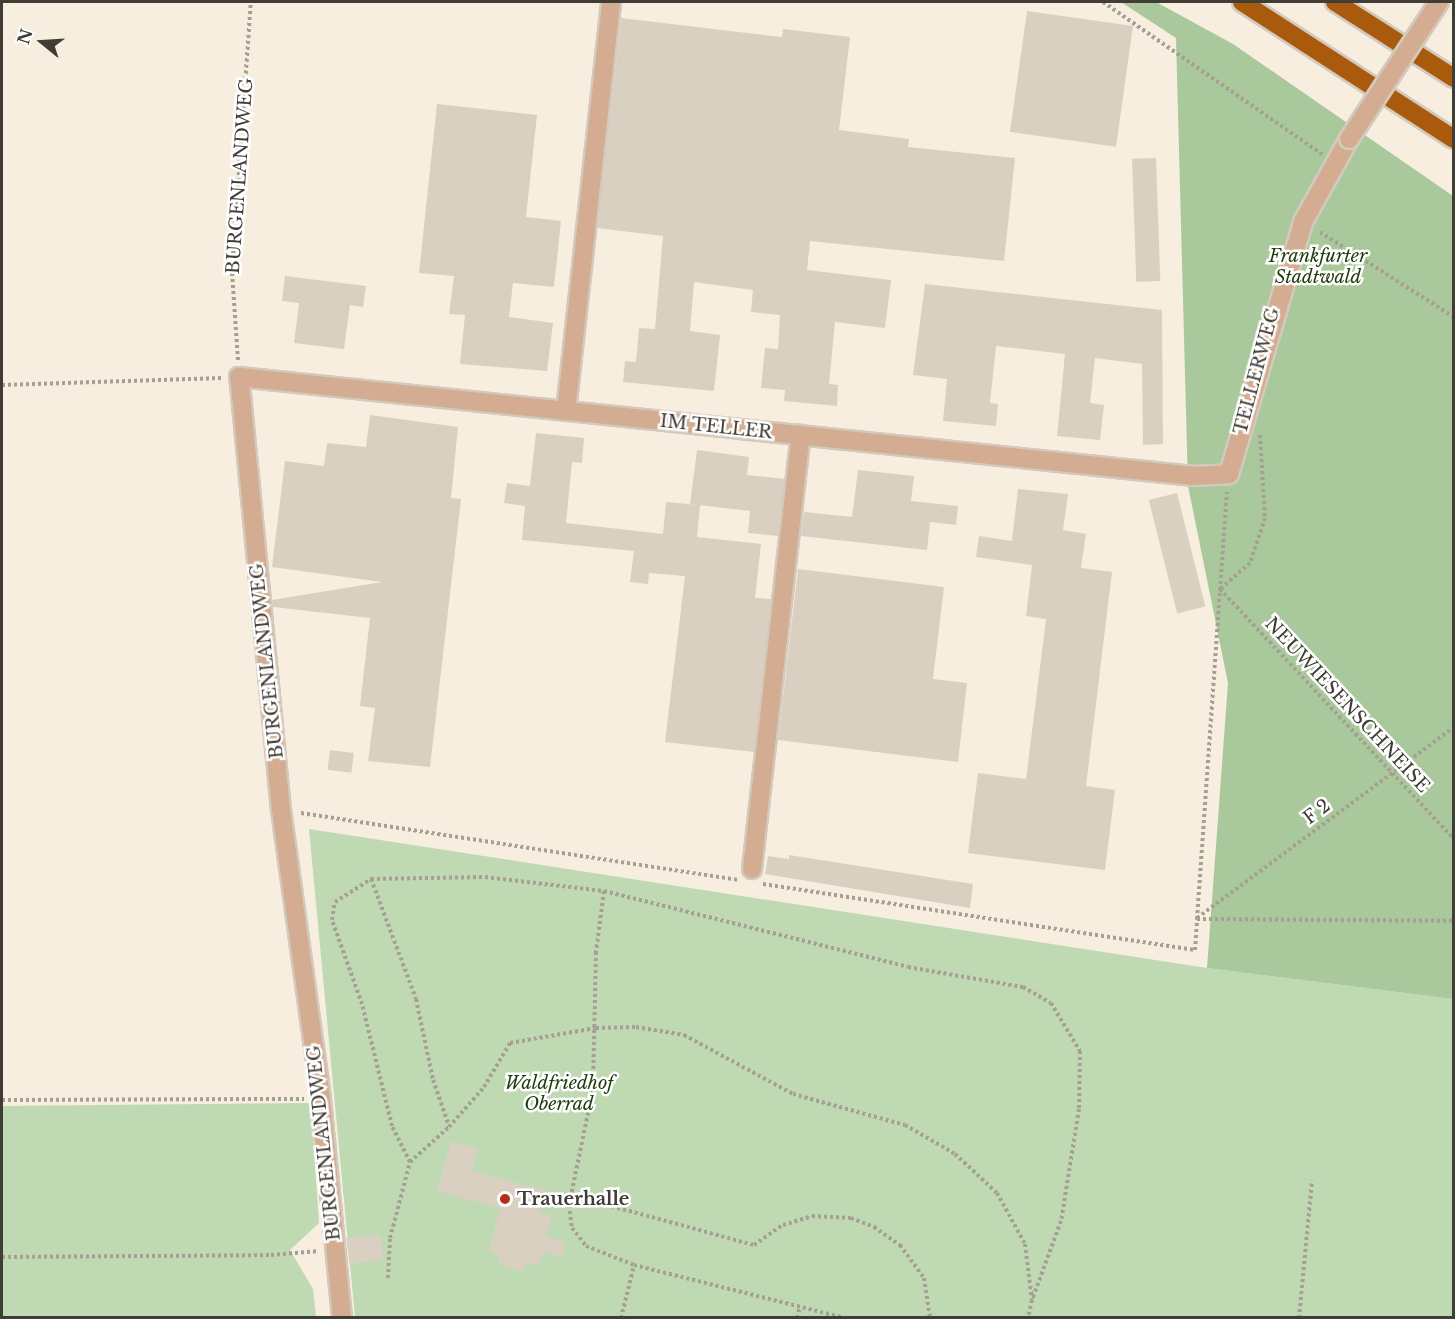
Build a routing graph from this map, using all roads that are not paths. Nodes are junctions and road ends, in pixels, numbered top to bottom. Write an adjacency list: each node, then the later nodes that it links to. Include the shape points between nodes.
1 (610, 2): 8 (street)
2 (1242, 2): 6 (highway)
3 (1335, 2): 5 (highway)
4 (1439, 2): 10 (street, TELLERWEG, bridge, via 1349,139 1303,222 1229,474)
5 (1454, 78)
6 (1454, 139)
7 (239, 377): 8 (street, IM TELLER); 12 (street, BURGENLANDWEG, via 281,810 321,1098)
8 (566, 411): 9 (street, IM TELLER)
9 (801, 435): 10 (street, IM TELLER); 11 (street)
10 (1194, 476)
11 (752, 868)
12 (342, 1317)

